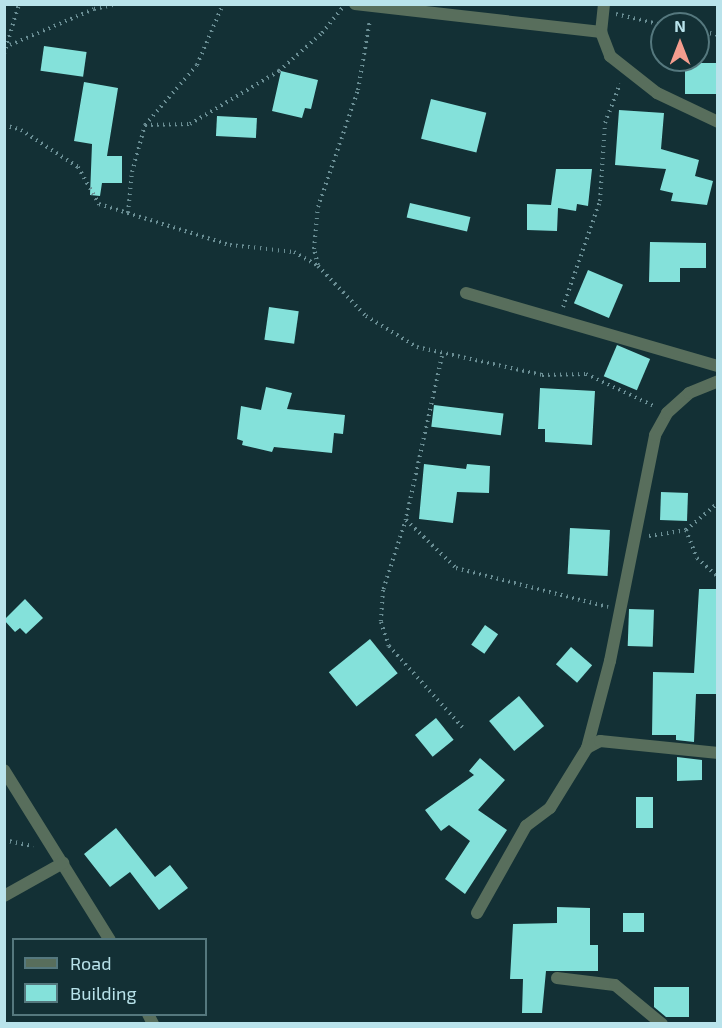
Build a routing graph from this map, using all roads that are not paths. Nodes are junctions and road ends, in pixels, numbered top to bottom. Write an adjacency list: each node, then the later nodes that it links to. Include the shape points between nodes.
1 (355, 4): 3 (street, via 371,9)
2 (604, 8): 3 (street)
3 (601, 32): 4 (street, via 610,56 626,69 657,93)
4 (717, 122)
5 (466, 294): 6 (street)
6 (717, 366)
7 (717, 381): 8 (street, via 689,393 667,413 655,435 637,537)
8 (587, 748): 9 (street, via 600,741); 13 (street, via 550,808 526,826)
9 (717, 753)
10 (4, 770): 11 (street)
11 (63, 863): 12 (street); 14 (street)
12 (4, 896)
13 (477, 913)
14 (109, 938)
15 (557, 978): 16 (street, via 615,985)
16 (662, 1023)

